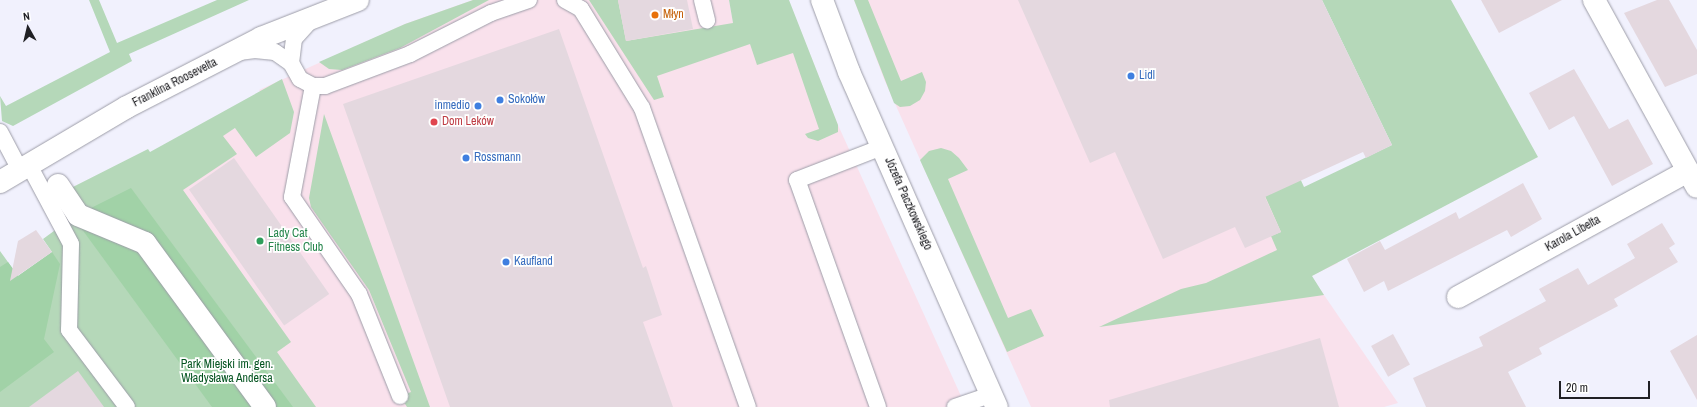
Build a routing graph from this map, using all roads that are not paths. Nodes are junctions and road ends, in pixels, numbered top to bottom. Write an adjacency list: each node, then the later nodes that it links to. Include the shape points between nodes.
1 (358, 0): 7 (street, Franklina Roosevelta)
2 (529, 0): 11 (lane, via 491,13 410,54 325,86)
3 (565, 0): 23 (lane, via 581,9 642,108)
4 (702, 0): 8 (lane)
5 (822, 0): 13 (street, Józefa Paczkowskiego, via 849,72)
6 (1594, 0): 15 (street, Karola Libelta)
7 (315, 16): 9 (street, Franklina Roosevelta, via 260,38); 10 (lane, via 294,39)
8 (707, 20)
9 (233, 53): 10 (lane, via 255,50 275,52); 14 (street, Franklina Roosevelta, via 127,107)
10 (291, 63): 11 (lane, via 300,79)
11 (313, 86): 19 (lane, via 292,197 360,294)
12 (0, 132): 14 (lane)
13 (882, 147): 20 (street, Józefa Paczkowskiego); 24 (lane, via 797,180)
14 (24, 167): 16 (street, Franklina Roosevelta); 21 (lane, via 71,244 68,330)
15 (1692, 179): 18 (street, Karola Libelta)
16 (0, 182)
17 (58, 185): 22 (street, via 78,215 145,243)
18 (1458, 298)
19 (400, 396)
20 (995, 401): 25 (lane)
21 (127, 407)
22 (265, 407)
23 (748, 407)
24 (878, 407)
25 (955, 407)

